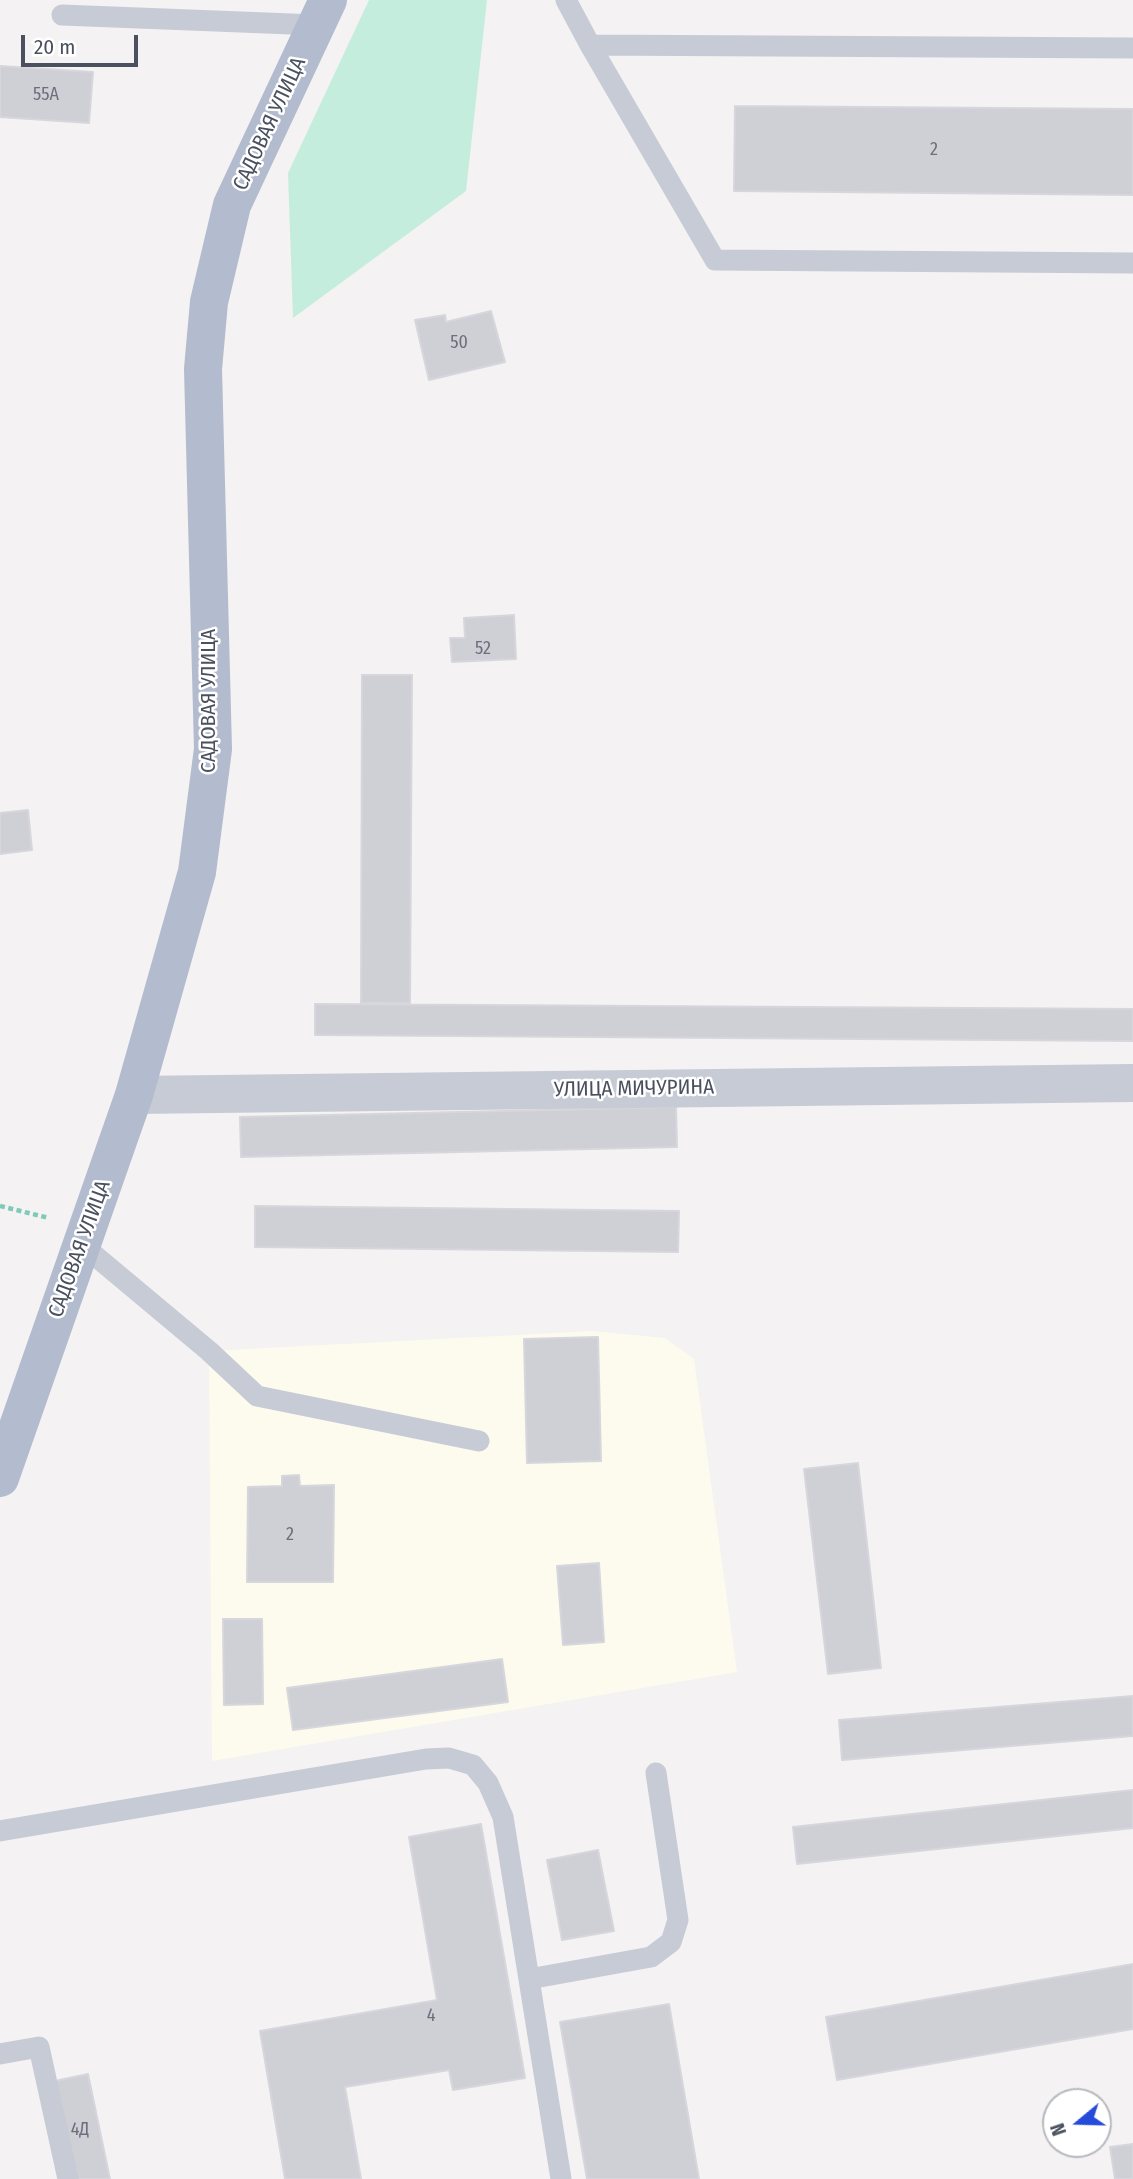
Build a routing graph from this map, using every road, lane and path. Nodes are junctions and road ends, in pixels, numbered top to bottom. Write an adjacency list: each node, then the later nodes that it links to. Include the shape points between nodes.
1 (566, 0): 4 (lane)
2 (322, 12): 3 (lane); 8 (main road, САДОВАЯ УЛИЦА, via 232,205 209,303 203,369 213,749 197,872)
3 (62, 15)
4 (590, 45): 5 (lane); 6 (lane, via 715,260)
5 (1133, 48)
6 (1133, 263)
7 (1133, 1083): 8 (street, УЛИЦА МИЧУРИНА)
8 (134, 1095): 10 (main road, САДОВАЯ УЛИЦА)
9 (0, 1206): 10 (path)
10 (84, 1236): 11 (lane, via 257,1396); 12 (main road, САДОВАЯ УЛИЦА)
11 (479, 1441)
12 (0, 1478)
13 (656, 1773): 15 (lane, via 678,1920 671,1942 651,1957)
14 (0, 1831): 15 (lane, via 187,1797 449,1758 473,1765 488,1783 503,1817)
15 (529, 1979): 18 (lane)
16 (0, 2054): 17 (lane, via 39,2047)
17 (68, 2179)
18 (561, 2179)

